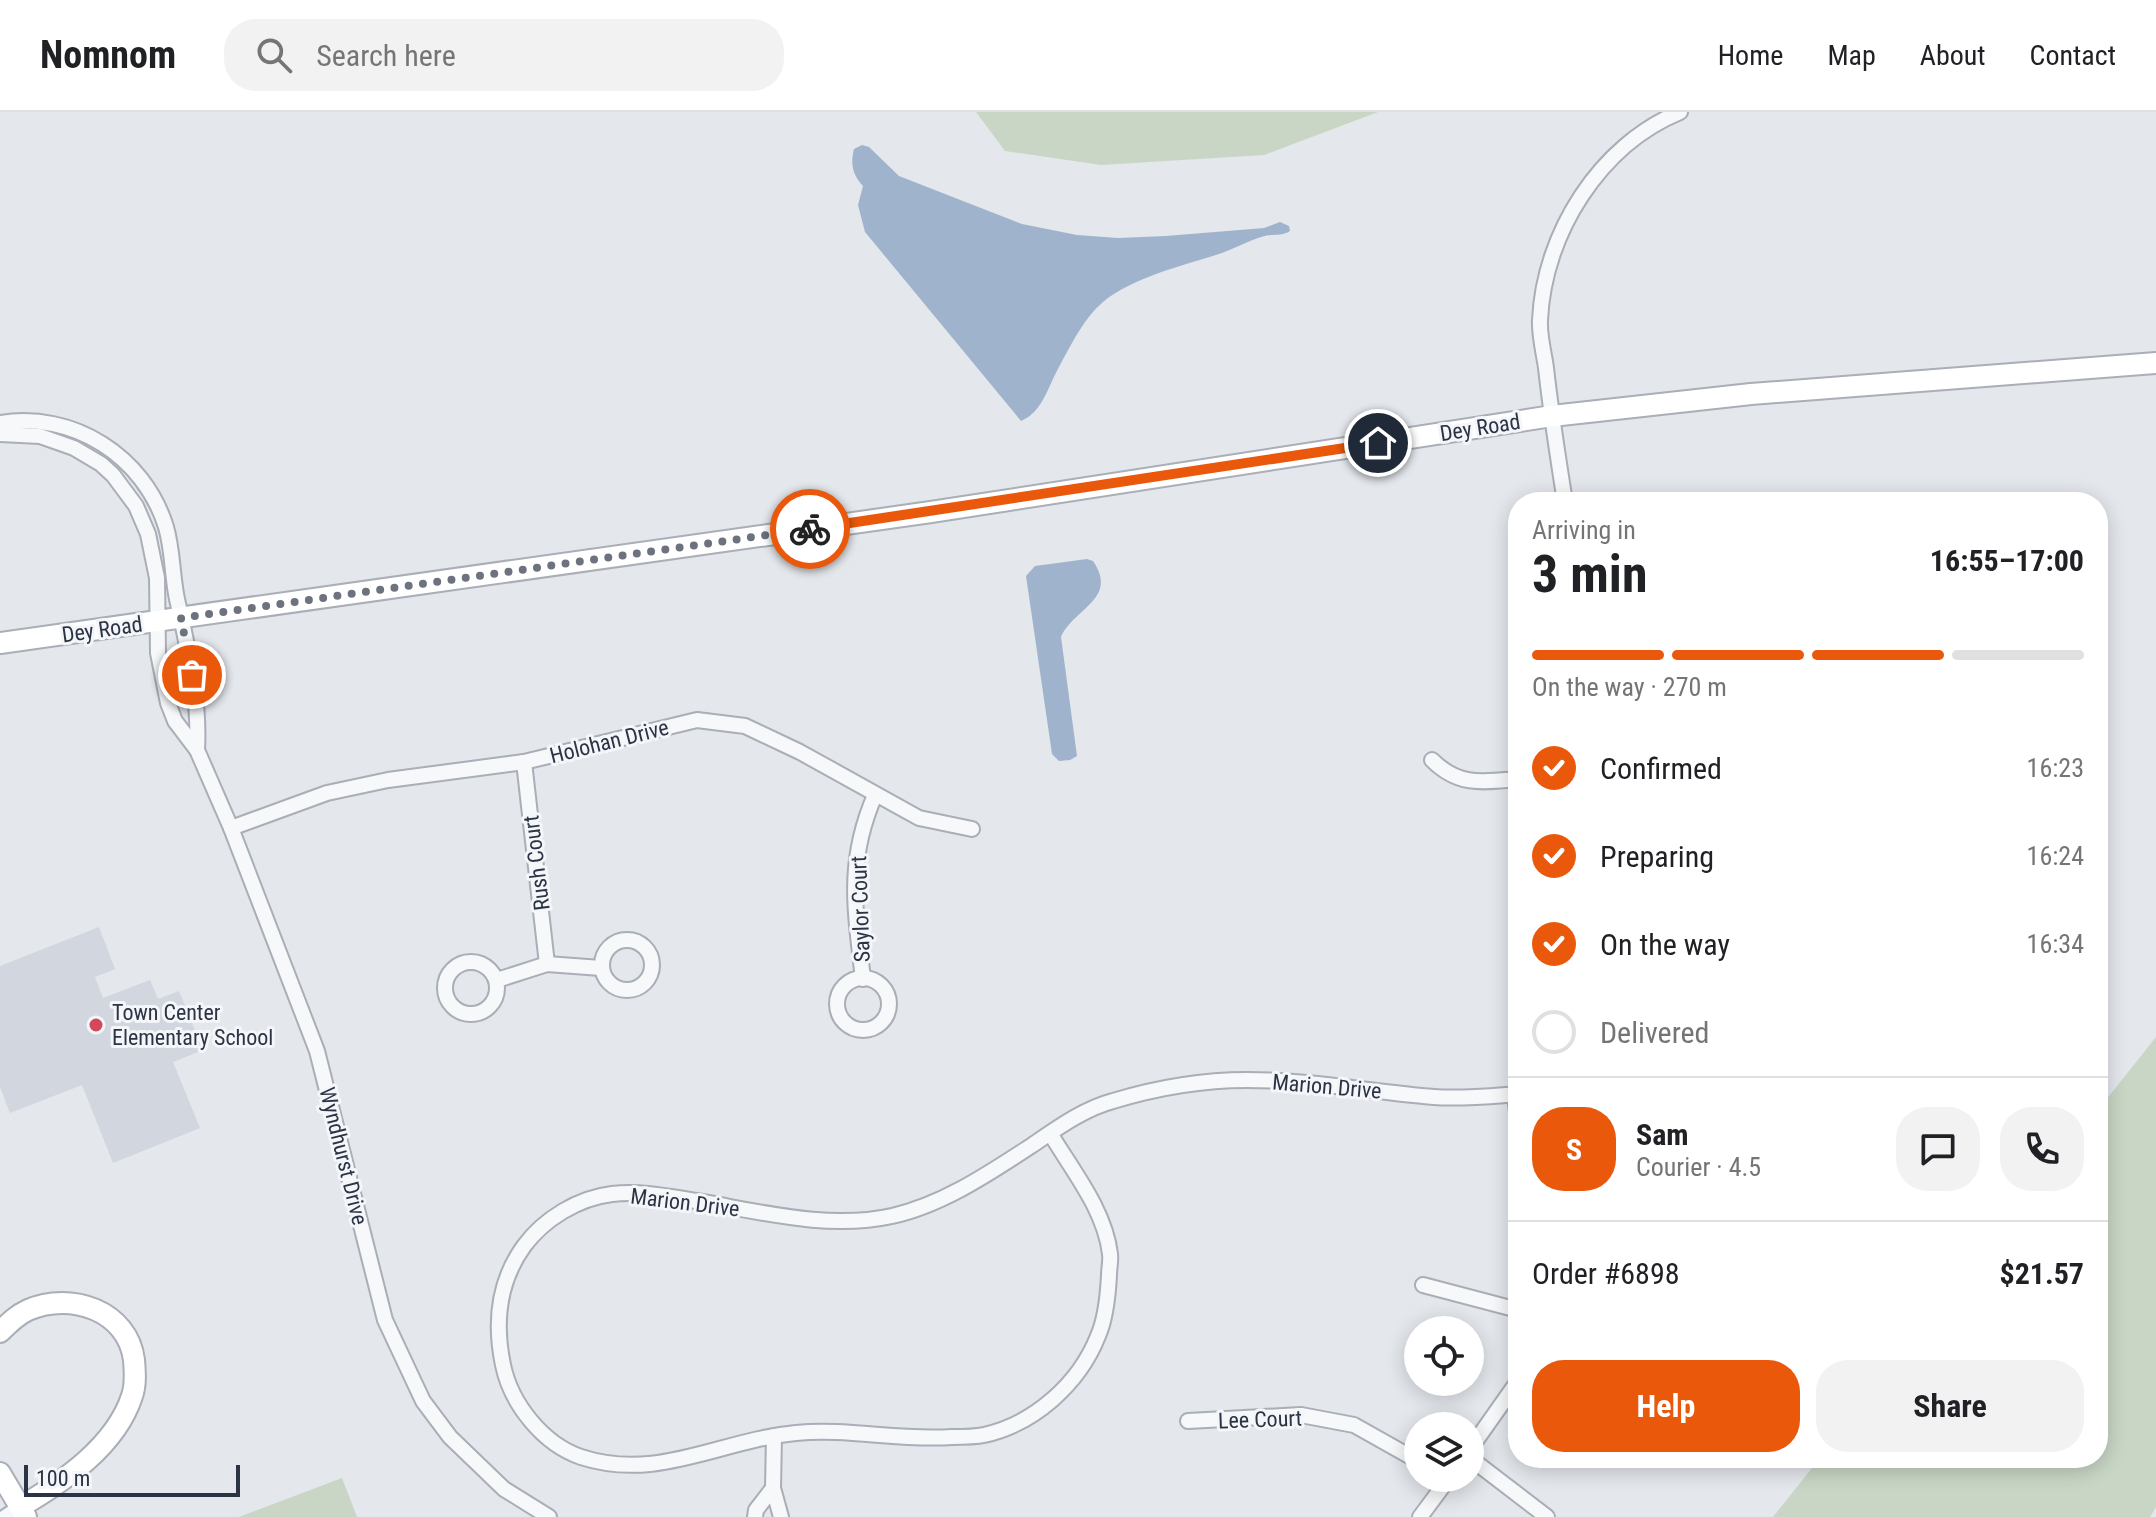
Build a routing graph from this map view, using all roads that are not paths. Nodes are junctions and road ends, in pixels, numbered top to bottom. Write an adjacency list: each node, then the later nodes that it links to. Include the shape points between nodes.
1 (1680, 112): 3 (street, via 1618,151 1587,186 1568,219 1549,267 1540,321)
2 (2156, 363): 3 (main road, Dey Road, via 1751,394)
3 (1552, 416): 6 (street); 7 (main road, Dey Road, via 931,512)
4 (0, 423): 7 (street, Wyndhurst Drive, via 29,420 73,429 108,447 132,469 166,528)
5 (0, 434): 8 (street, Wyndhurst Drive, via 58,441 89,455 121,484 148,534 157,578)
6 (1563, 492)
7 (181, 618): 8 (main road, Dey Road); 10 (street, Wyndhurst Drive, via 199,720)
8 (156, 621): 9 (main road, Dey Road); 10 (street, Wyndhurst Drive, via 168,703)
9 (0, 643)
10 (197, 750): 15 (street, Wyndhurst Drive)
11 (1432, 760): 13 (street, via 1462,781)
12 (524, 762): 14 (street, Holohan Drive, via 697,720 745,726); 15 (street, Holohan Drive, via 327,793); 17 (street, Rush Court)
13 (1508, 779)
14 (875, 795): 16 (street, Holohan Drive, via 919,818); 19 (street, Saylor Court, via 861,826 855,864)
15 (231, 828): 37 (street, Wyndhurst Drive, via 317,1051 385,1320 400,1355 423,1401 450,1437 504,1489)
16 (972, 829)
17 (547, 964): 18 (street); 20 (street)
18 (601, 968)
19 (863, 979)
20 (497, 980)
21 (1508, 1094): 22 (street, Marion Drive, via 1439,1097 1248,1080 1194,1083 1110,1101)
22 (1050, 1133): 29 (street, Marion Drive, via 1096,1210 1110,1254 1099,1336 1071,1381 1036,1414 984,1435 916,1440 803,1432); 29 (street, Marion Drive, via 936,1201 888,1217 823,1221 640,1193 608,1194 571,1207 529,1239 503,1286 497,1314 499,1346 507,1383 530,1421 552,1440 576,1455 623,1467 651,1466)
23 (1423, 1285): 24 (street)
24 (1508, 1307)
25 (0, 1332): 36 (main road, via 41,1305 75,1304 117,1322 132,1351 135,1371 126,1411 109,1436)
26 (1508, 1395): 28 (street)
27 (1188, 1421): 30 (street, Lee Court, via 1301,1415 1354,1425)
28 (1484, 1429)
29 (774, 1436): 34 (street)
30 (1404, 1453)
31 (0, 1454): 33 (main road)
32 (1484, 1469): 41 (street)
33 (3, 1478): 36 (main road)
34 (773, 1488): 38 (street); 39 (street)
35 (1439, 1492): 40 (street)
36 (17, 1514)
37 (549, 1517)
38 (755, 1517)
39 (781, 1517)
40 (1420, 1517)
41 (1547, 1517)

